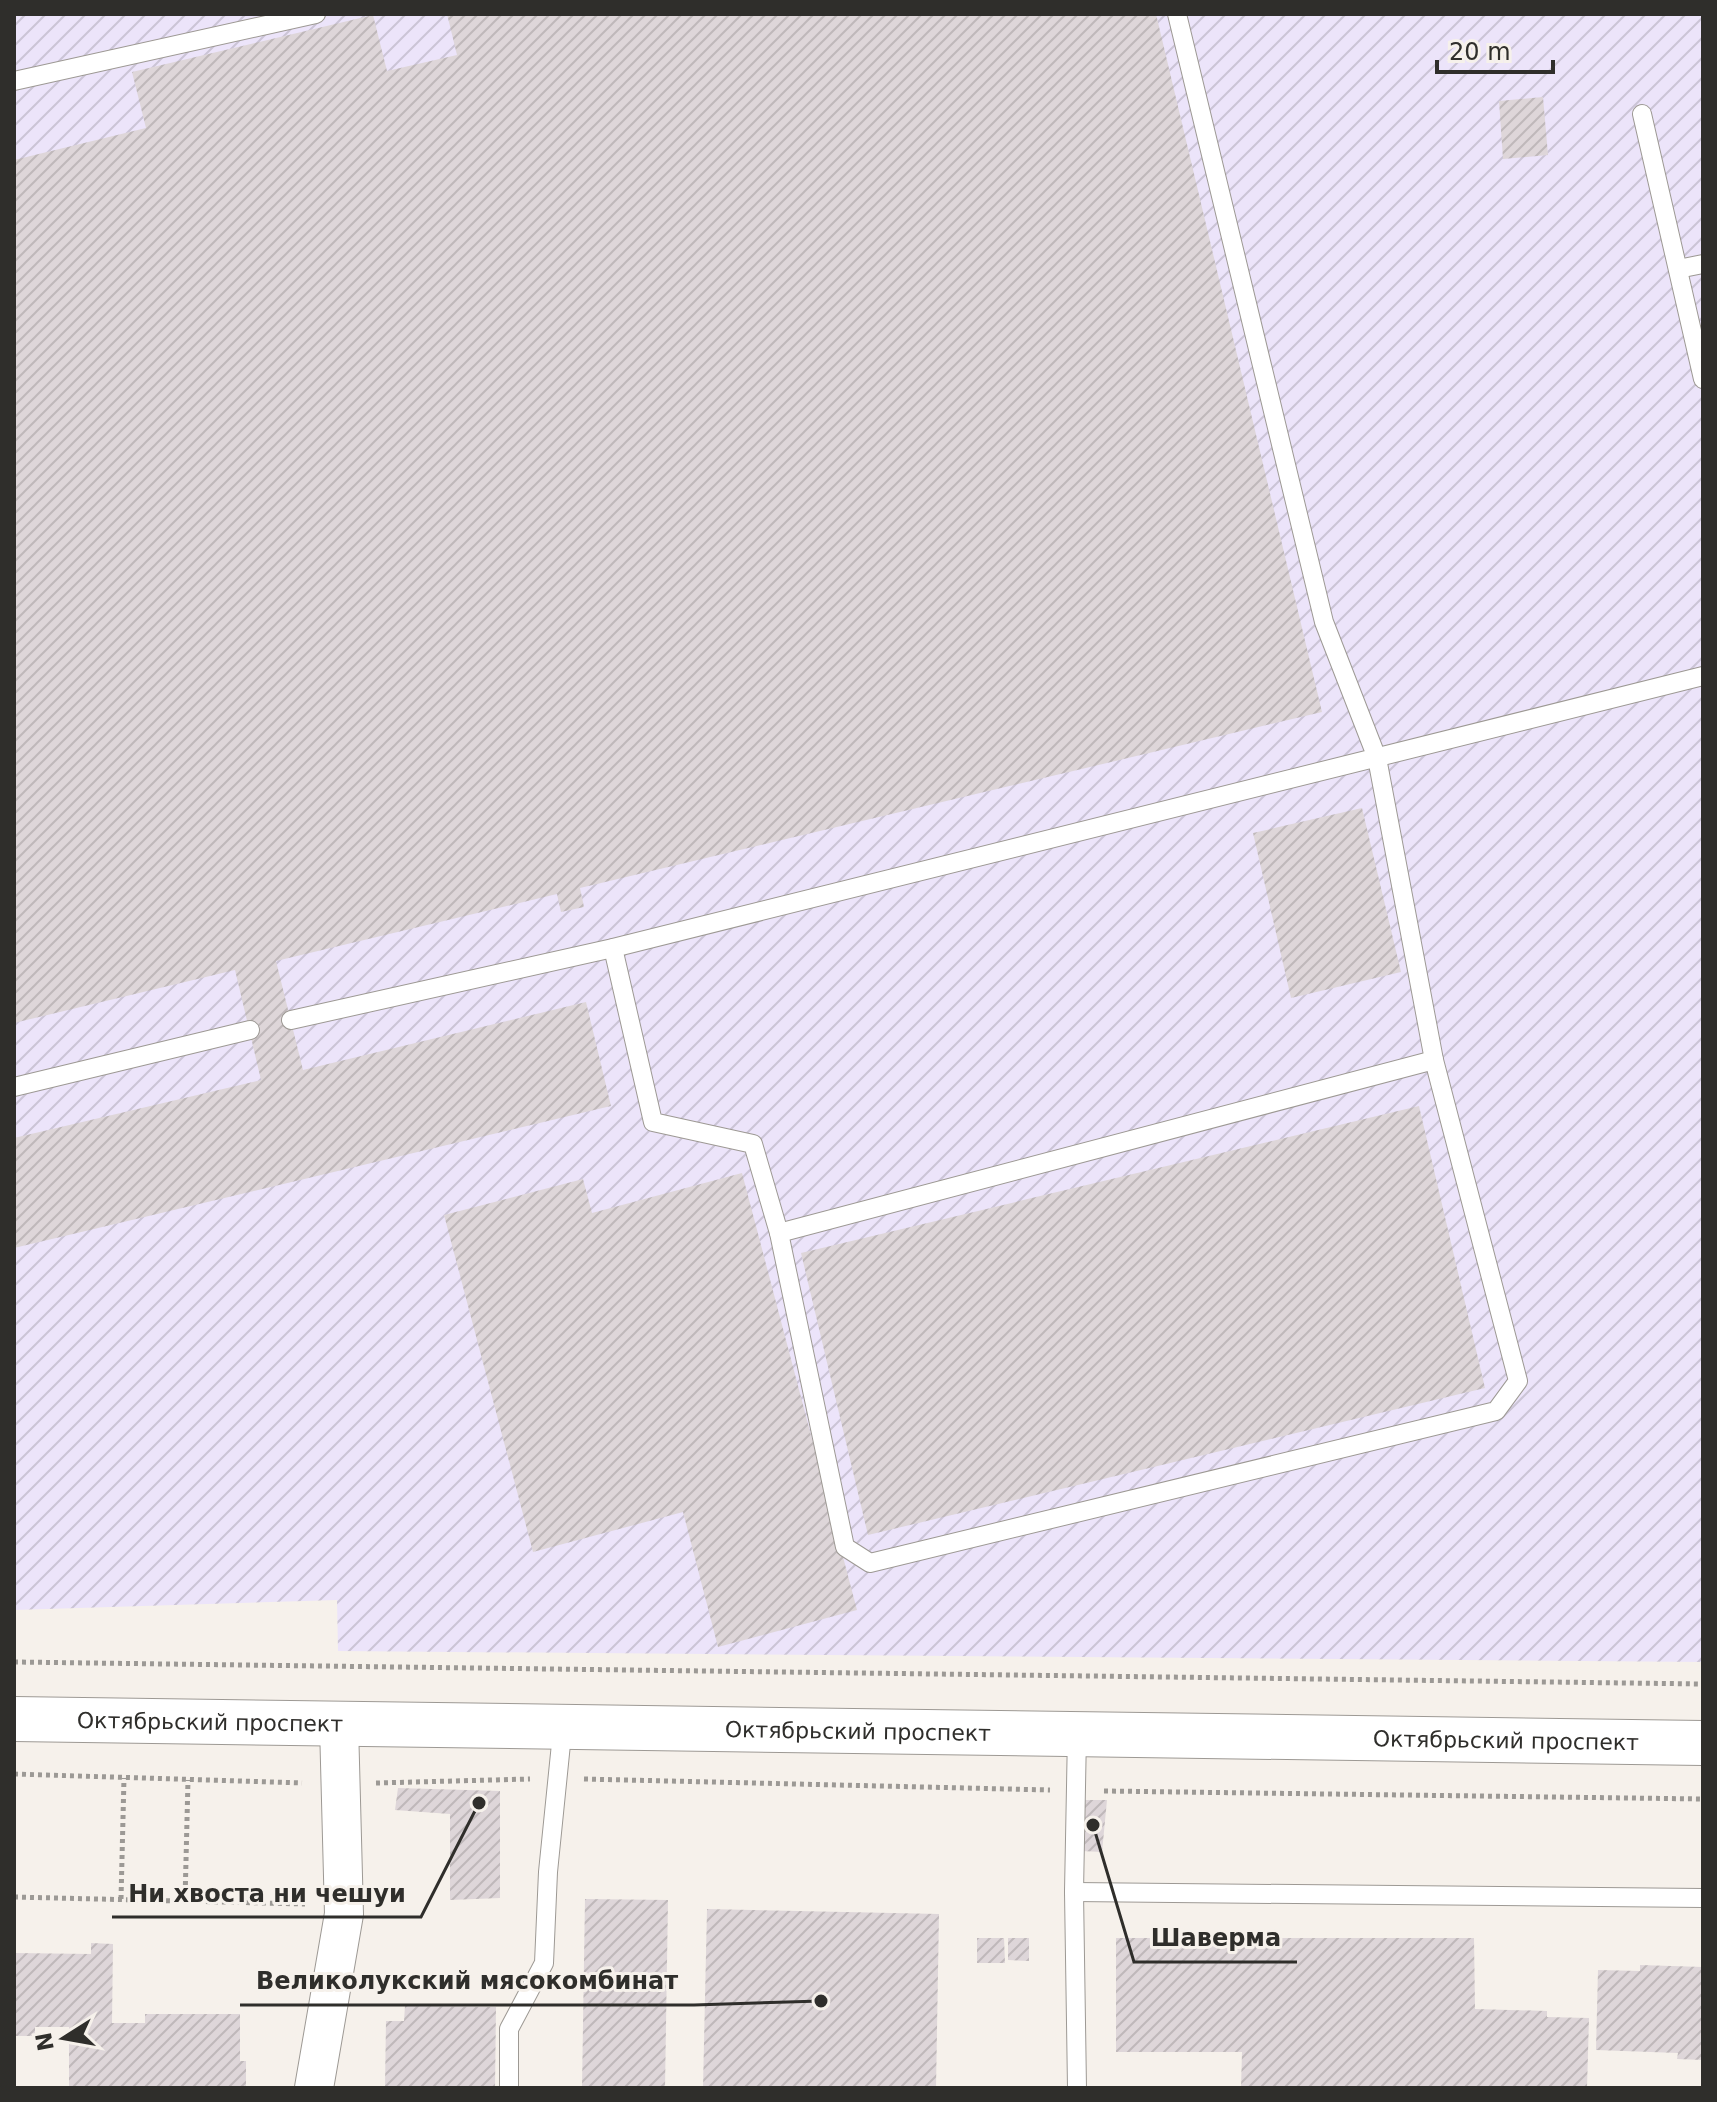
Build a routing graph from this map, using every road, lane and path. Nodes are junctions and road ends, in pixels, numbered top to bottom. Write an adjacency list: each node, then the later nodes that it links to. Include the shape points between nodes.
1 (316, 14): 3 (lane)
2 (1177, 14): 9 (lane, via 1324,622)
3 (14, 81)
4 (1642, 114): 6 (lane)
5 (1703, 264): 6 (lane)
6 (1678, 269): 7 (lane)
7 (1703, 379)
8 (1703, 676): 9 (lane)
9 (1377, 758): 10 (lane); 13 (lane)
10 (613, 948): 11 (lane); 15 (lane, via 653,1122 753,1144)
11 (291, 1020)
12 (250, 1030): 14 (lane)
13 (1434, 1060): 15 (lane); 15 (lane, via 1518,1381 1496,1411 870,1563 845,1547)
14 (14, 1087)
15 (779, 1233)
16 (14, 1662): 17 (path)
17 (1703, 1684)
18 (14, 1719): 20 (main road, Октябрьский проспект)
19 (563, 1724): 20 (main road, Октябрьский проспект); 21 (main road, Октябрьский проспект); 25 (lane)
20 (339, 1725): 27 (street)
21 (1077, 1734): 22 (main road, Октябрьский проспект); 28 (lane)
22 (1703, 1743)
23 (14, 1774): 24 (path)
24 (124, 1778): 26 (path); 33 (path)
25 (558, 1778): 27 (path); 28 (path); 37 (lane, via 544,1963 509,2029)
26 (188, 1780): 27 (path); 34 (path)
27 (341, 1785): 35 (street)
28 (1075, 1791): 29 (path); 30 (lane)
29 (1703, 1799)
30 (1074, 1892): 32 (lane); 38 (lane)
31 (14, 1897): 33 (path)
32 (1703, 1898)
33 (121, 1899): 34 (path)
34 (185, 1901): 35 (path)
35 (345, 1905): 36 (street)
36 (314, 2088)
37 (509, 2088)
38 (1077, 2088)

